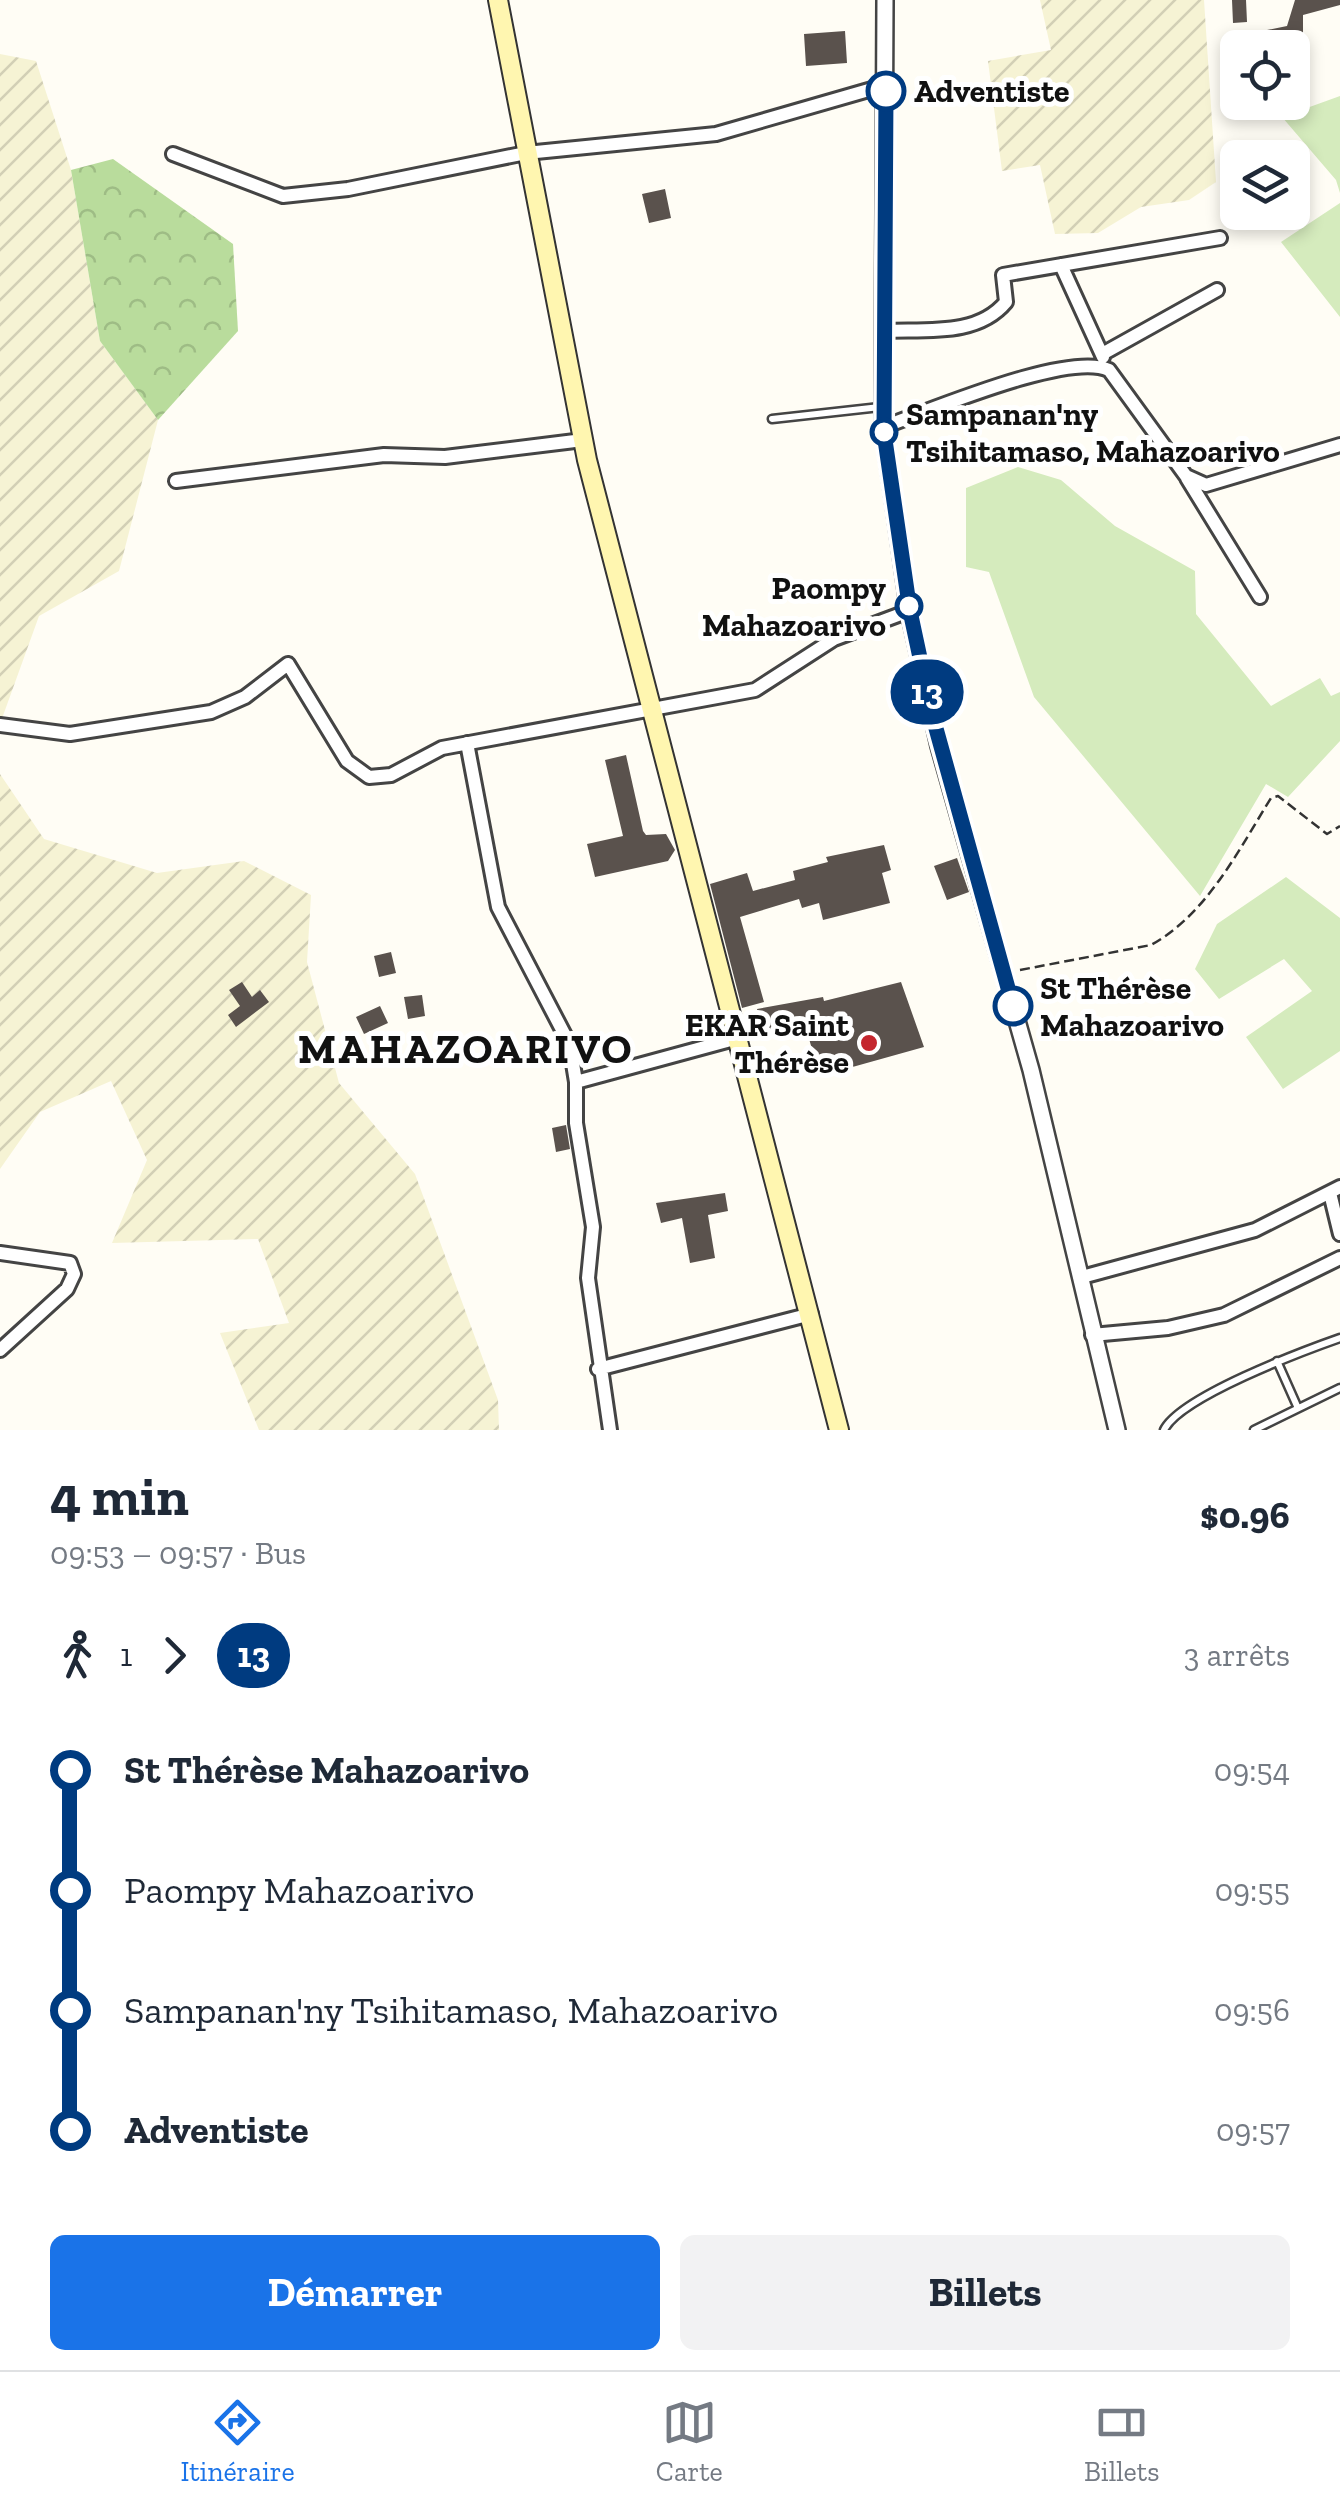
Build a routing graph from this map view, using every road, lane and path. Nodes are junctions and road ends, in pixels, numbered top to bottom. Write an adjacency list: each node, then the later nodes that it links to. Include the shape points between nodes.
1 (498, 0): 4 (main road)
2 (888, 0): 3 (street)
3 (886, 85): 4 (street, via 716,134); 9 (street)
4 (526, 153): 5 (street, via 348,190 283,196); 14 (main road)
5 (173, 154)
6 (1220, 238): 7 (street)
7 (1060, 265): 9 (street, via 1003,275 1006,302 995,315 960,328); 10 (street)
8 (1218, 290): 10 (street)
9 (884, 330): 11 (street)
10 (1102, 359): 13 (street, via 1048,370); 16 (street)
11 (883, 406): 12 (lane); 13 (street)
12 (772, 420)
13 (883, 427): 19 (street)
14 (584, 440): 17 (street, via 445,457 384,455); 20 (main road)
15 (1340, 445): 16 (street, via 1206,485)
16 (1186, 476): 18 (street)
17 (176, 481)
18 (1260, 597)
19 (910, 611): 20 (street, via 834,639 754,690); 24 (street, via 939,746)
20 (651, 710): 22 (street); 25 (main road)
21 (0, 724): 22 (street, via 70,734 211,712 245,697 288,664 347,761 369,777)
22 (466, 743): 26 (street, via 498,907 570,1046)
23 (1340, 826): 24 (path, via 1327,834 1278,796 1271,798 1215,888 1170,935 1151,945)
24 (1004, 973): 31 (street)
25 (738, 1038): 26 (street); 32 (main road)
26 (576, 1082): 37 (street, via 593,1227 588,1278)
27 (1335, 1190): 28 (street); 31 (street, via 1232,1238)
28 (1340, 1234)
29 (0, 1253): 35 (street, via 57,1259 70,1263 74,1274 68,1289)
30 (1340, 1258): 33 (street, via 1224,1315)
31 (1082, 1277): 33 (street)
32 (811, 1314): 37 (street); 41 (main road)
33 (1092, 1335): 42 (street)
34 (1340, 1338): 36 (lane)
35 (0, 1350)
36 (1277, 1360): 39 (lane); 43 (lane, via 1176,1414)
37 (598, 1369): 40 (street)
38 (1340, 1388): 39 (lane)
39 (1297, 1406): 44 (lane)
40 (610, 1430)
41 (839, 1430)
42 (1117, 1430)
43 (1164, 1430)
44 (1254, 1430)

